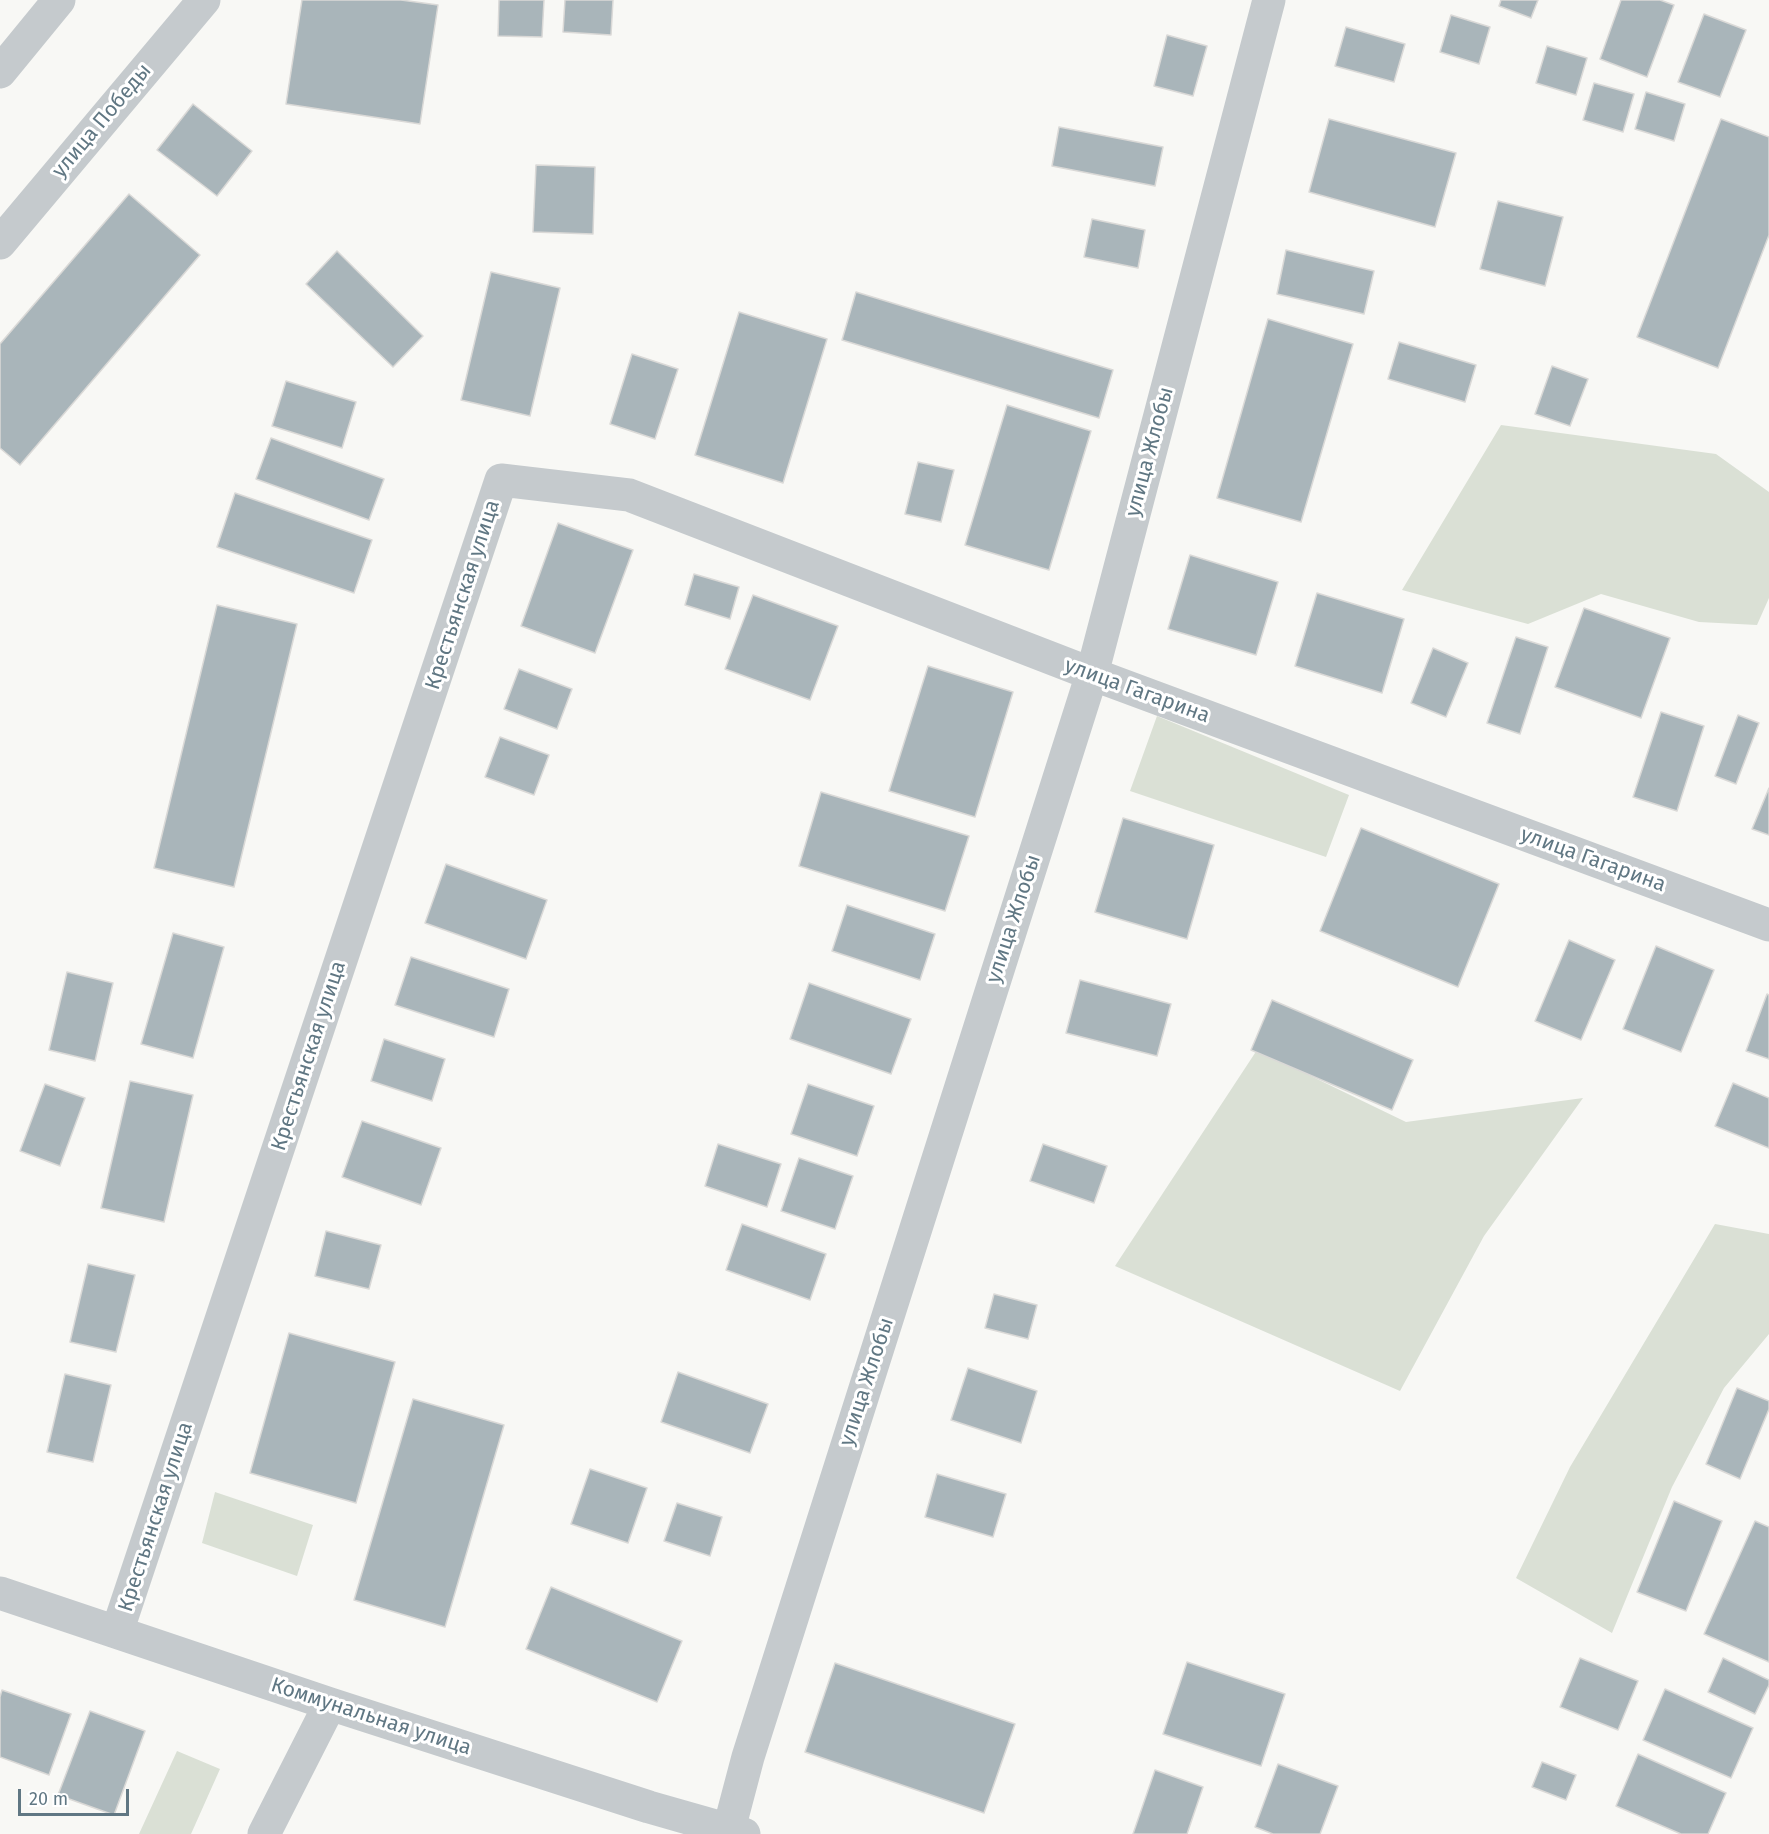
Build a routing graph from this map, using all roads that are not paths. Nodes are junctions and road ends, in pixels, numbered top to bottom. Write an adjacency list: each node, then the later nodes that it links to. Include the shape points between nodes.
1 (59, 0): 4 (street)
2 (204, 0): 5 (street, улица Победы)
3 (1269, 0): 7 (street, улица Жлобы)
4 (0, 72)
5 (0, 243)
6 (501, 480): 7 (street, улица Гагарина, via 628,495); 10 (street, Крестьянская улица)
7 (1092, 674): 8 (street, улица Гагарина); 12 (street, улица Жлобы, via 748,1757)
8 (1769, 925)
9 (0, 1593): 10 (street, Коммунальная улица)
10 (117, 1632): 11 (street, Коммунальная улица)
11 (330, 1704): 12 (street, Коммунальная улица); 13 (street)
12 (736, 1832)
13 (264, 1834)

